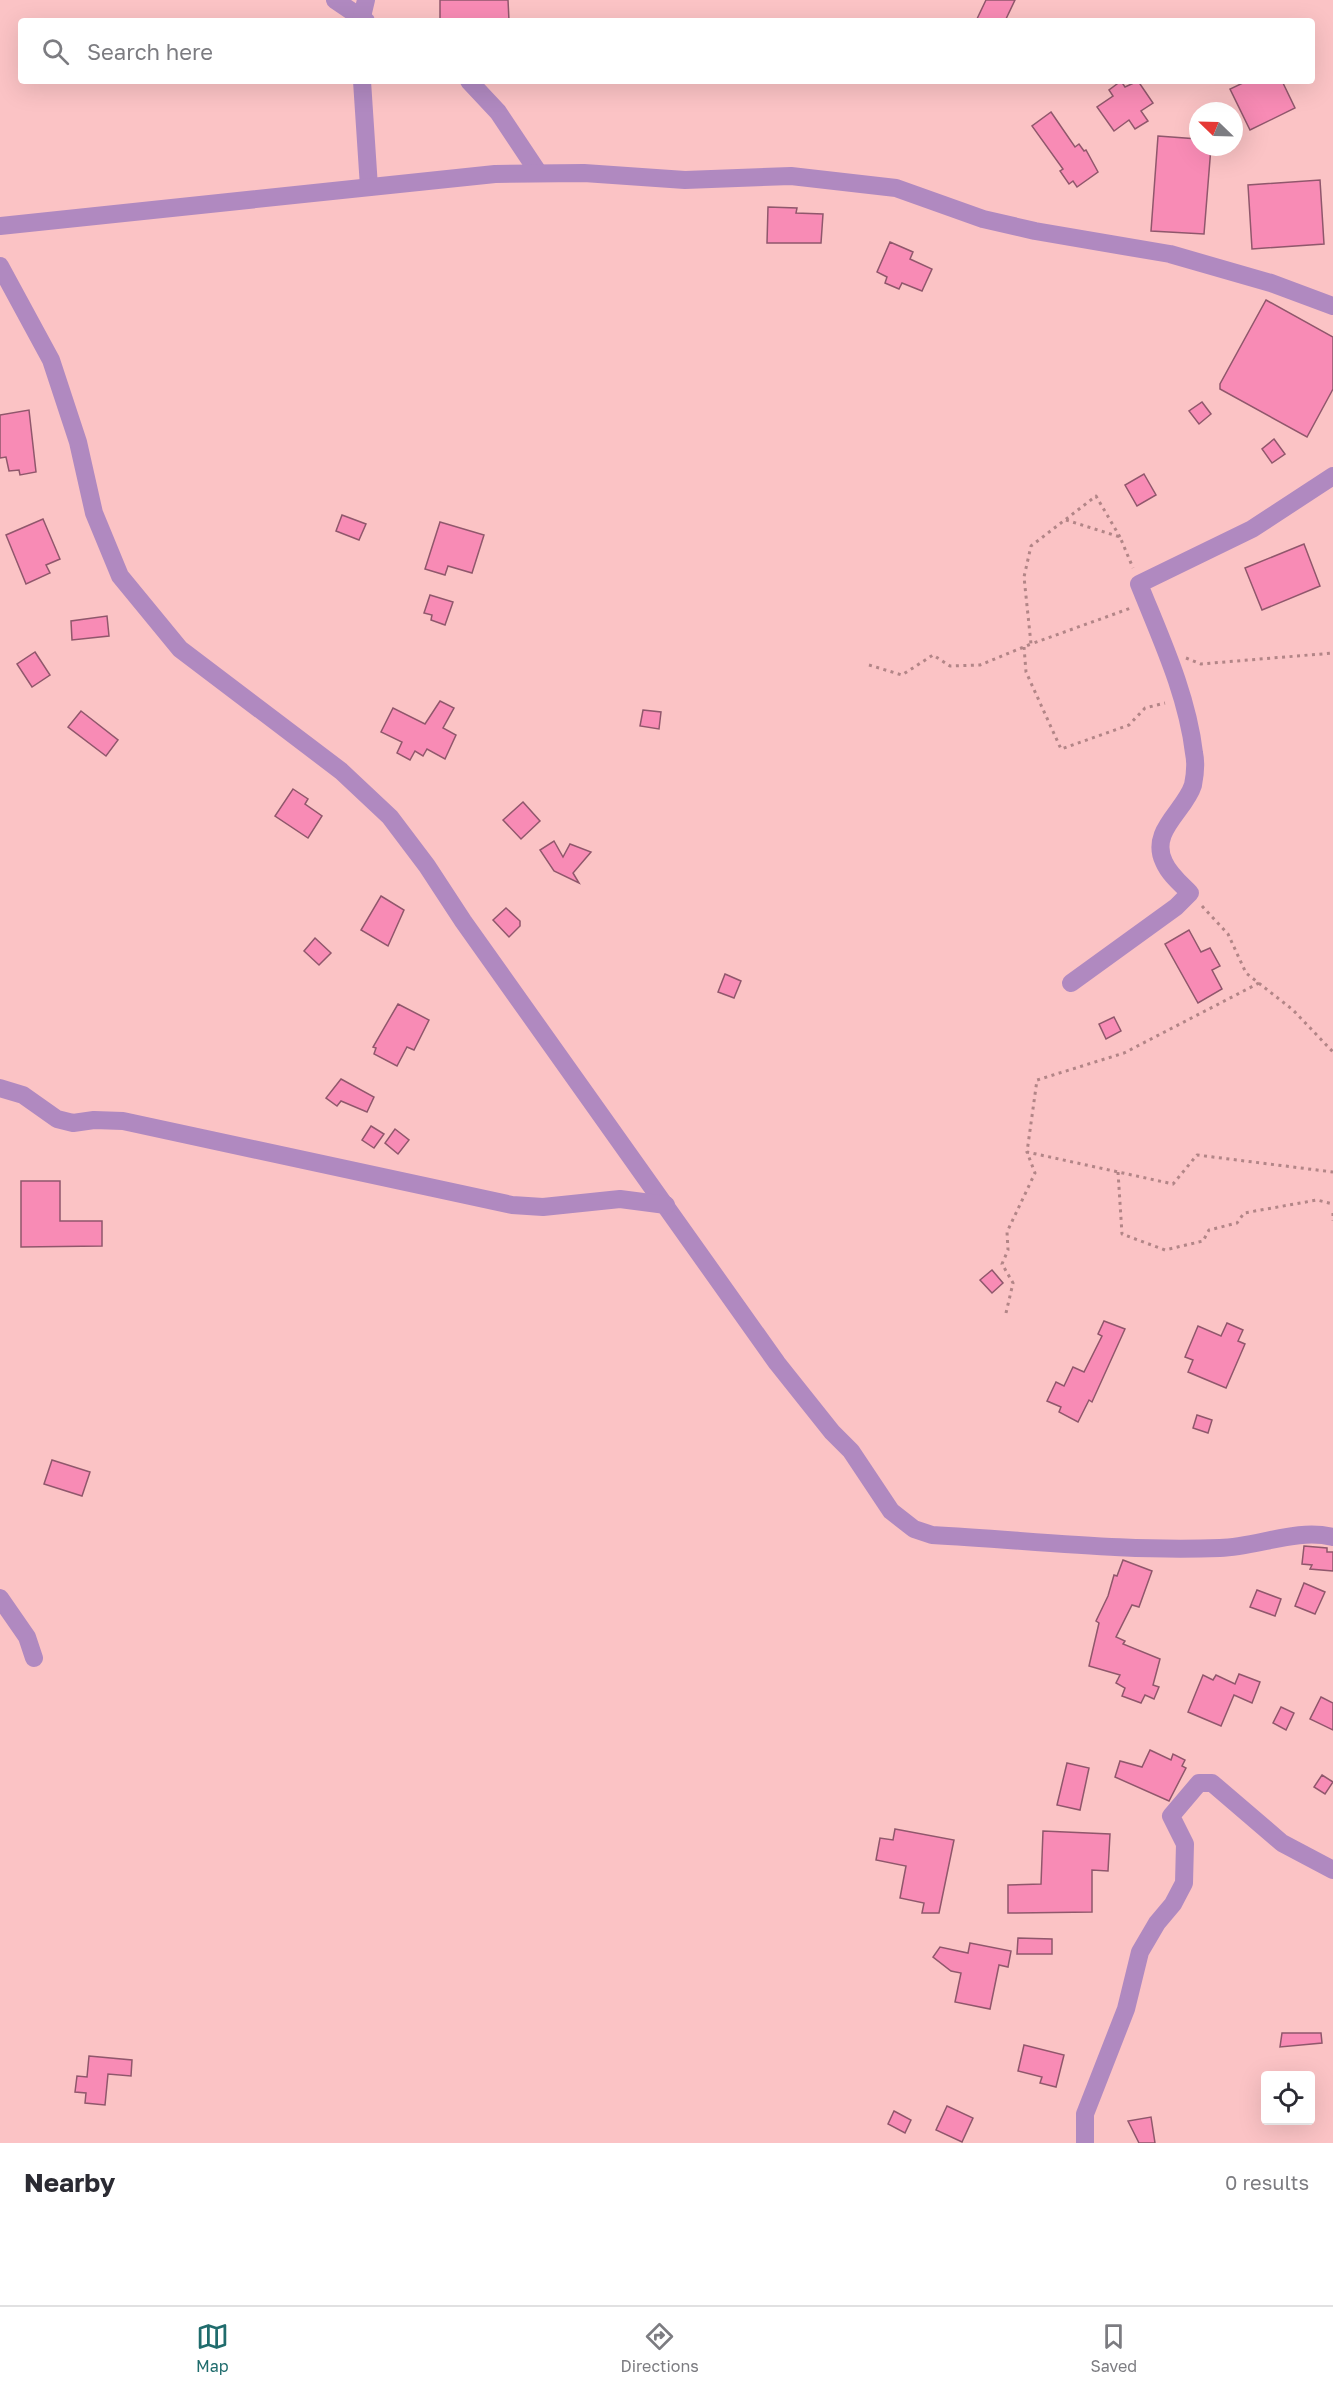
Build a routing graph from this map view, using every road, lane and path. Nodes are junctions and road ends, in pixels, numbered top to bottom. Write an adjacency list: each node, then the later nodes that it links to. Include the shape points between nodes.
1 (335, 0): 3 (street)
2 (366, 0): 4 (street)
3 (360, 18)
4 (363, 18)
5 (362, 84): 8 (street)
6 (472, 84): 7 (street, via 498,112)
7 (537, 172): 8 (street); 11 (street, via 686,180 791,176 896,188 993,221 1170,254 1271,283)
8 (369, 188): 9 (street)
9 (0, 226)
10 (0, 266): 32 (street, via 51,360 78,442 94,513 120,576 180,649 341,771 390,817)
11 (1333, 306)
12 (1333, 476): 16 (street, via 1252,529 1139,584)
13 (1066, 520): 14 (path); 14 (path, via 1096,496); 17 (path, via 1031,546 1024,576)
14 (1120, 537): 15 (path)
15 (1130, 560)
16 (1147, 603): 17 (path); 19 (street)
17 (1031, 644): 18 (path)
18 (1024, 647): 21 (path, via 980,665 950,666 933,655 902,675); 22 (path, via 1026,672 1061,749 1129,725 1145,708)
19 (1168, 651): 20 (path, via 1201,664); 22 (street)
20 (1333, 653)
21 (869, 665)
22 (1182, 699): 23 (street, via 1194,753 1193,784 1165,827 1161,850 1168,870)
23 (1190, 893): 24 (street); 25 (path, via 1228,934 1246,973)
24 (1071, 982)
25 (1259, 983): 26 (path, via 1293,1010); 28 (path, via 1124,1053 1037,1080)
26 (1333, 1052)
27 (0, 1088): 32 (street, via 23,1095 57,1119 73,1123 123,1121 512,1205 543,1207 620,1199)
28 (1027, 1152): 29 (path); 35 (path, via 1035,1173 1007,1232 1008,1251 1002,1264 1013,1282)
29 (1118, 1172): 30 (path, via 1173,1184 1197,1155); 31 (path, via 1122,1234 1164,1250 1203,1241 1209,1230 1237,1223 1244,1213 1317,1200)
30 (1333, 1172)
31 (1333, 1204)
32 (666, 1205): 36 (street, via 777,1363 851,1450 891,1511 914,1529 932,1535 1085,1546 1221,1548 1306,1534)
33 (1333, 1213): 34 (path)
34 (1333, 1221)
35 (1006, 1313)
36 (1333, 1536)
37 (0, 1598): 38 (street, via 27,1637)
38 (34, 1658)
39 (1333, 1870): 40 (street, via 1282,1844 1212,1783 1199,1783 1171,1816 1185,1844 1184,1882 1140,1952 1126,2009 1085,2114)
40 (1085, 2143)

